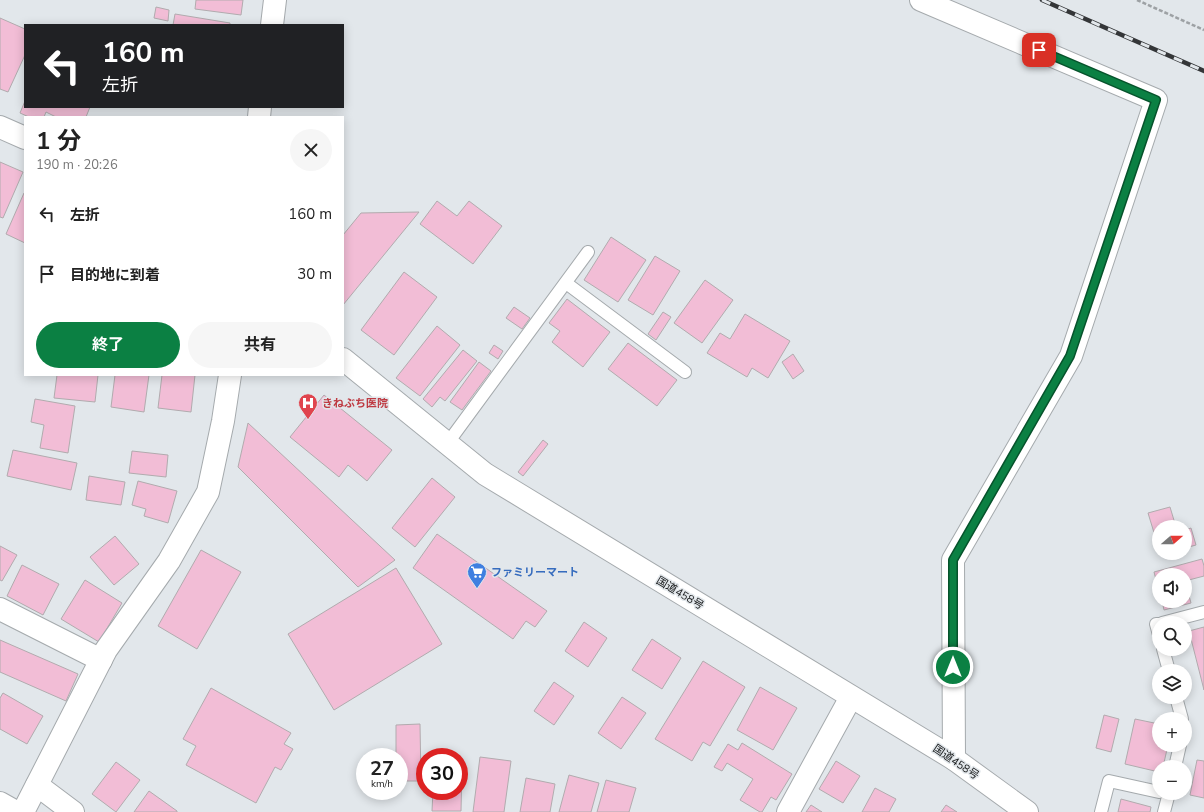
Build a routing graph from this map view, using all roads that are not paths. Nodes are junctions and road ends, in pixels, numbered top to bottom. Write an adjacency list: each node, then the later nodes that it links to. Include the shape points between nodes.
1 (275, 0): 3 (main road)
2 (921, 0): 17 (main road, via 1156,100 1070,356 953,560)
3 (272, 24)
4 (0, 127): 5 (main road)
5 (24, 138)
6 (588, 252): 7 (lane)
7 (566, 283): 9 (lane); 11 (lane)
8 (344, 360): 11 (main road, 国道458号)
9 (685, 372)
10 (230, 376): 15 (main road, via 208,492 169,561)
11 (447, 444): 16 (main road, 国道458号, via 485,474)
12 (0, 609): 15 (main road)
13 (1204, 612): 14 (lane)
14 (1188, 616)
15 (101, 660): 18 (main road)
16 (851, 697): 17 (main road, 国道458号); 25 (main road)
17 (954, 759): 26 (main road, 国道458号)
18 (37, 785): 23 (main road); 24 (main road)
19 (1152, 790): 27 (lane, via 1109,781)
20 (1165, 800): 28 (lane)
21 (0, 803): 22 (main road)
22 (16, 812)
23 (23, 812)
24 (73, 812)
25 (788, 812)
26 (1027, 812)
27 (1101, 812)
28 (1164, 812)

